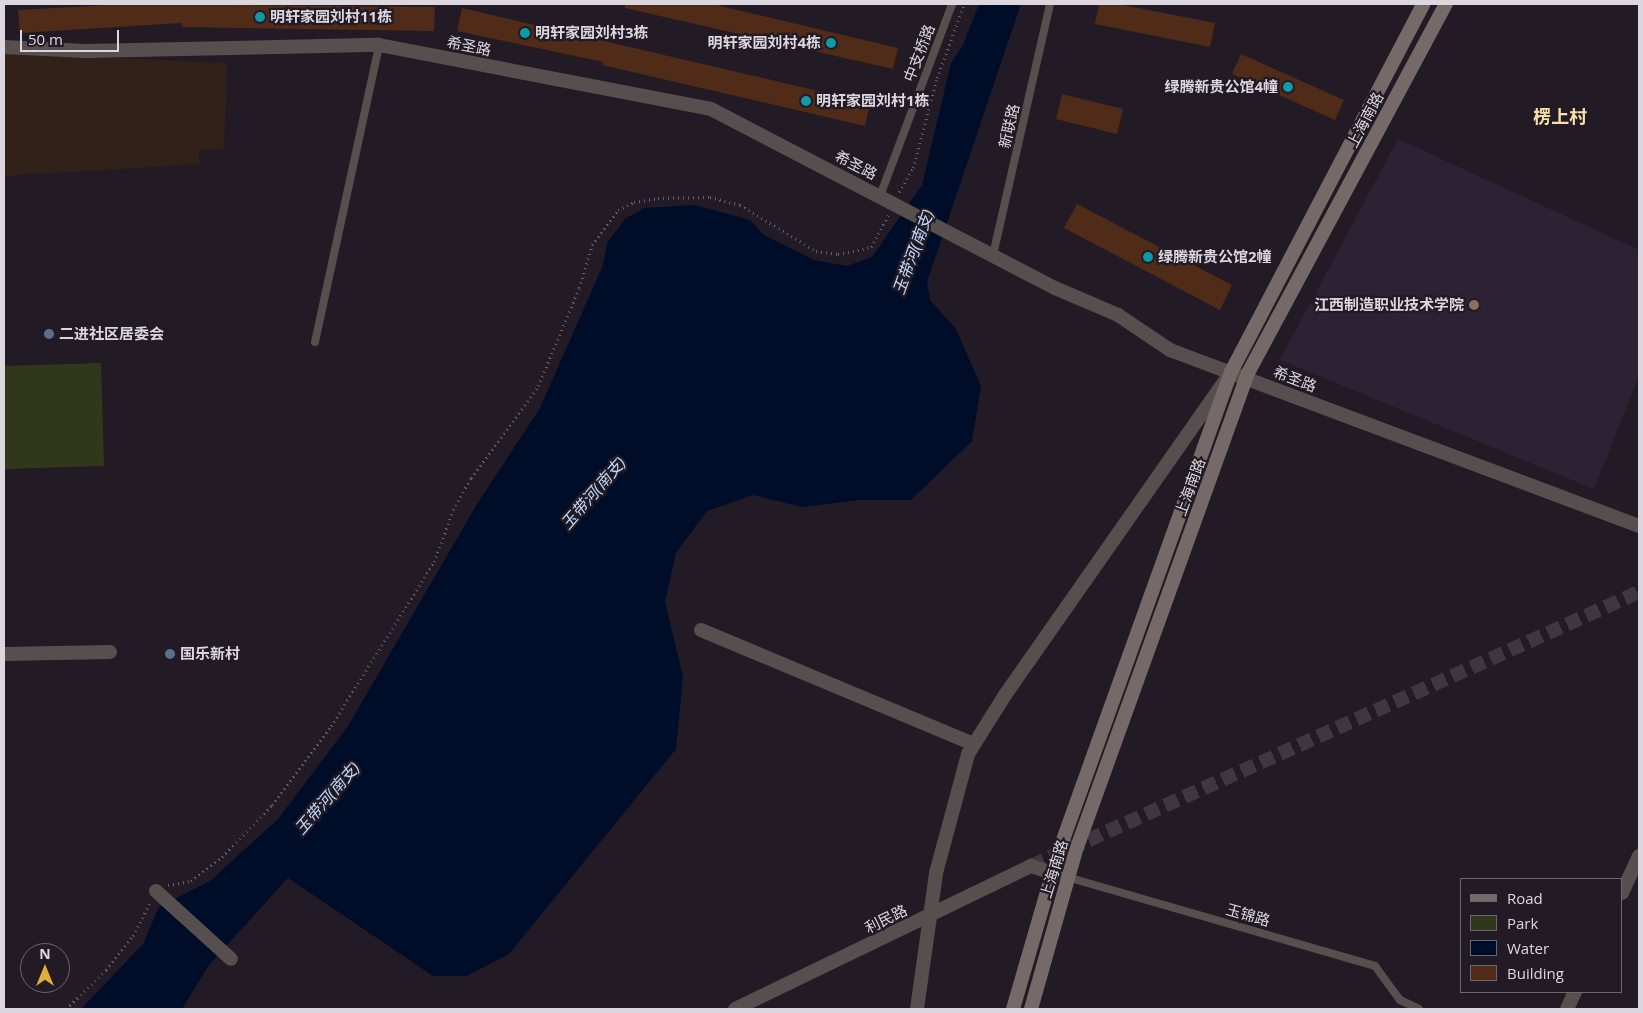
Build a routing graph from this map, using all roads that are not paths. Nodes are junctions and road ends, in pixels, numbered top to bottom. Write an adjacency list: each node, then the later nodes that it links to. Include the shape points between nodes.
1 (952, 4): 7 (lane, 中支桥路)
2 (1050, 4): 8 (lane, 新联路)
3 (1423, 4): 10 (main road, 上海南路)
4 (1446, 4): 11 (main road, 上海南路)
5 (379, 45): 6 (street, 希圣路, via 86,51); 7 (street, 希圣路, via 711,109); 9 (lane)
6 (4, 47)
7 (880, 196): 8 (street, 希圣路)
8 (993, 255): 10 (street, 希圣路, via 1055,288 1118,315 1170,350)
9 (315, 342)
10 (1231, 372): 11 (street, 希圣路); 16 (street, 上海南路); 18 (main road, 上海南路)
11 (1246, 378): 12 (street, 希圣路); 19 (main road, 上海南路)
12 (1639, 526)
13 (701, 630): 16 (street)
14 (110, 652): 15 (street)
15 (4, 654)
16 (974, 744): 22 (street, 上海南路, via 968,754 936,873)
17 (1639, 856): 21 (street)
18 (1053, 872): 19 (lane, 玉锦路); 22 (street, 利民路, via 1031,866); 27 (main road, 上海南路)
19 (1068, 877): 28 (main road, 上海南路); 29 (lane, 玉锦路, via 1375,966 1400,1000)
20 (156, 891): 23 (street)
21 (1623, 891)
22 (932, 915): 25 (street, 利民路); 26 (street, 上海南路)
23 (231, 959)
24 (1575, 993): 30 (street)
25 (735, 1009)
26 (917, 1009)
27 (1013, 1009)
28 (1031, 1009)
29 (1420, 1009)
30 (1567, 1009)

